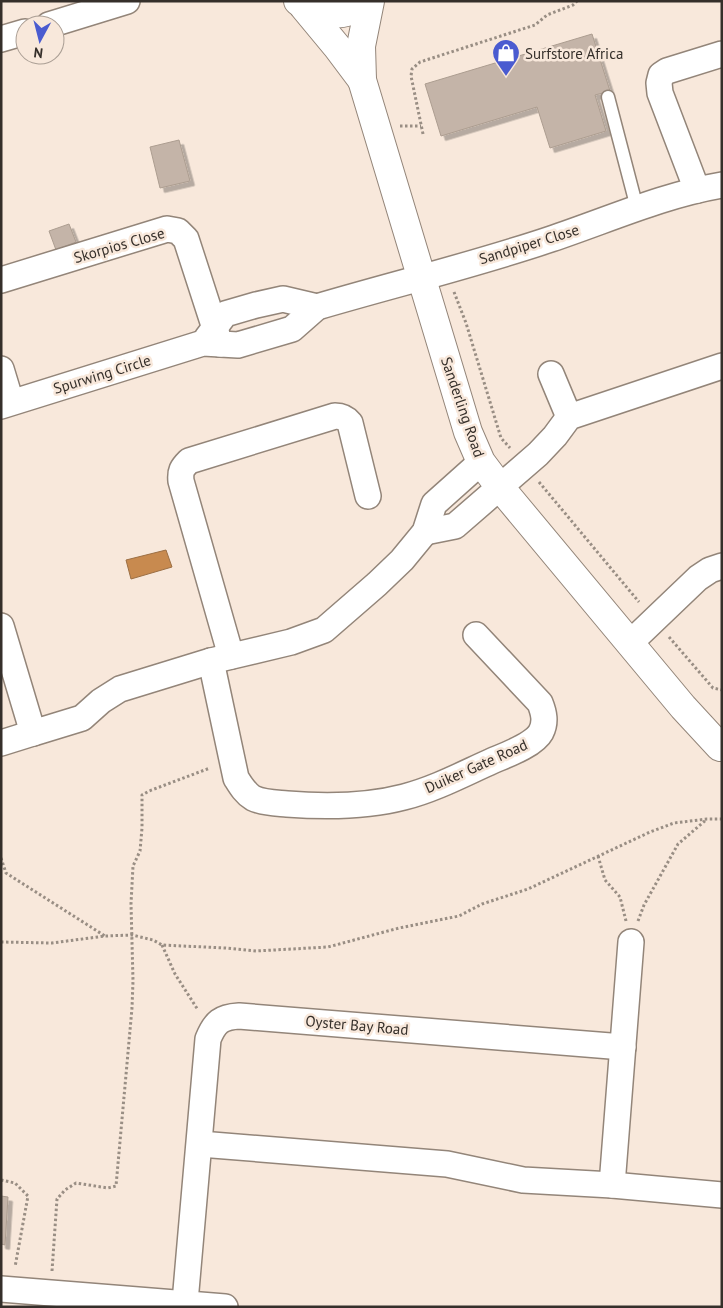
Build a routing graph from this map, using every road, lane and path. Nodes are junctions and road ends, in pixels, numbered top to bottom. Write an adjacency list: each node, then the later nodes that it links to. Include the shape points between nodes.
1 (127, 1): 5 (street)
2 (369, 1): 4 (street, via 346,12 332,14); 9 (street, Sanderling Road, via 361,46)
3 (577, 1): 12 (path, via 547,15 535,25 420,62 412,69 411,76)
4 (301, 4): 9 (street, Sanderling Road)
5 (65, 20)
6 (15, 35): 7 (street)
7 (1, 39)
8 (722, 54): 15 (street, via 667,71 661,75 659,83)
9 (362, 80): 17 (street, Sanderling Road)
10 (608, 97): 16 (lane)
11 (392, 125): 12 (path)
12 (422, 126): 13 (path)
13 (423, 134)
14 (722, 185): 15 (street, Sandpiper Close)
15 (697, 190): 16 (street, Sandpiper Close)
16 (637, 208): 17 (street, Sandpiper Close, via 550,239)
17 (420, 277): 20 (street, Spurwing Circle); 28 (street, Sanderling Road, via 468,432)
18 (1, 280): 21 (street, Skorpios Close, via 167,229 178,231 186,239)
19 (453, 287): 27 (path, via 501,438)
20 (317, 307): 21 (street, Spurwing Circle, via 292,329 238,345); 21 (street, Spurwing Circle, via 283,299 225,314)
21 (213, 338): 25 (street, Spurwing Circle)
22 (722, 366): 26 (street)
23 (1, 369): 25 (street)
24 (551, 374): 26 (street)
25 (6, 404)
26 (569, 417): 30 (street, via 544,448)
27 (513, 451)
28 (481, 462): 30 (street, Sanderling Road); 32 (street, via 434,504)
29 (534, 476): 34 (path)
30 (499, 486): 32 (street, via 455,526); 38 (street, Sanderling Road)
31 (368, 496): 39 (street, Duiker Gate Road, via 350,423 340,416 189,461 183,467 181,481)
32 (425, 532): 39 (street, via 396,566 324,630 291,642)
33 (722, 566): 38 (street, via 698,578)
34 (645, 609)
35 (1, 626): 41 (street)
36 (666, 633): 40 (path, via 713,688)
37 (476, 636): 44 (street, Duiker Gate Road, via 535,697 544,712 540,733 521,748 444,784 404,797 350,805 320,806 254,799 236,778)
38 (630, 643): 43 (street, Sanderling Road)
39 (221, 659): 41 (street, via 120,689 82,718); 44 (street, Duiker Gate Road)
40 (722, 690)
41 (33, 733): 42 (street)
42 (1, 743)
43 (721, 747)
44 (232, 760): 49 (path, via 142,795 140,851 133,866)
45 (708, 819): 46 (path); 47 (path, via 674,823); 52 (path, via 678,844 644,905)
46 (722, 820)
47 (598, 856): 52 (path, via 605,880 620,897); 53 (path, via 459,916 328,947 256,951)
48 (1, 858): 50 (path, via 6,873)
49 (132, 935): 50 (path); 53 (path); 61 (path, via 132,1008 116,1186 108,1188 76,1183 57,1199)
50 (105, 936): 51 (path, via 52,943)
51 (1, 942)
52 (631, 942): 55 (street)
53 (162, 945): 54 (path, via 175,974)
54 (212, 1028): 55 (street, Oyster Bay Road, via 229,1016 239,1016); 56 (street, via 208,1039)
55 (623, 1046): 58 (street)
56 (200, 1144): 58 (street, via 447,1164 523,1180); 62 (street)
57 (1, 1180): 60 (path, via 14,1183 28,1196)
58 (612, 1185): 59 (street)
59 (722, 1195)
60 (6, 1289): 61 (street)
61 (50, 1293): 63 (street)
62 (186, 1302): 63 (street); 64 (street)
63 (133, 1303)
64 (225, 1307)

